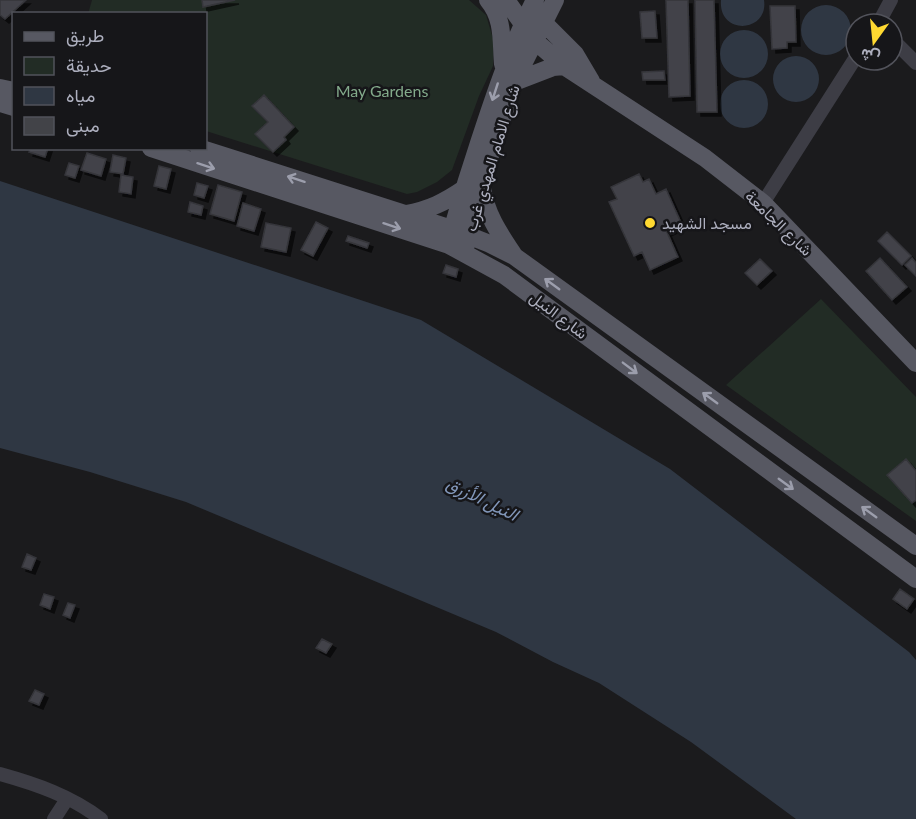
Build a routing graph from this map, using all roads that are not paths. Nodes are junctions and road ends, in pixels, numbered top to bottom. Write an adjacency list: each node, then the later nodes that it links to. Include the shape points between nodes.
1 (488, 0): 12 (main road, via 501,24)
2 (506, 0): 6 (main road, شارع الجامعة)
3 (535, 0): 6 (main road, شارع الامام المهدي غرب)
4 (555, 0): 5 (main road, شارع الامام المهدي غرب)
5 (544, 23): 7 (main road, شارع الامام المهدي غرب); 13 (main road, شارع الجامعة, via 575,54)
6 (522, 24): 7 (main road, شارع الجامعة); 12 (main road, شارع الامام المهدي غرب)
7 (535, 41): 10 (main road, شارع الجامعة); 12 (main road, شارع الامام المهدي غرب)
8 (904, 51): 9 (street)
9 (916, 63)
10 (564, 66): 12 (main road); 13 (main road, شارع الجامعة)
11 (846, 72): 18 (street)
12 (509, 76): 16 (main road, شارع الامام المهدي غرب)
13 (594, 85): 18 (main road, شارع الجامعة, via 705,158)
14 (158, 150): 17 (main road, شارع النيل, one-way to 17)
15 (204, 150): 17 (main road, شارع النيل, one-way to 15)
16 (473, 186): 19 (main road, via 429,210); 20 (main road, شارع الامام المهدي غرب); 21 (main road)
17 (334, 199): 19 (main road, شارع النيل); 20 (main road, شارع النيل, one-way to 20)
18 (763, 203): 24 (main road, شارع الجامعة)
19 (406, 214): 20 (main road, شارع النيل)
20 (458, 240): 21 (main road, شارع النيل); 23 (main road, شارع النيل)
21 (514, 256): 22 (main road, شارع النيل, one-way to 21)
22 (618, 332): 23 (main road); 25 (main road, شارع النيل, one-way to 22)
23 (606, 350): 26 (main road, شارع النيل, one-way to 26)
24 (916, 363)
25 (916, 546)
26 (916, 579)
27 (0, 774): 28 (street, via 40,785)
28 (67, 799): 29 (street); 30 (street)
29 (54, 819)
30 (101, 819)

